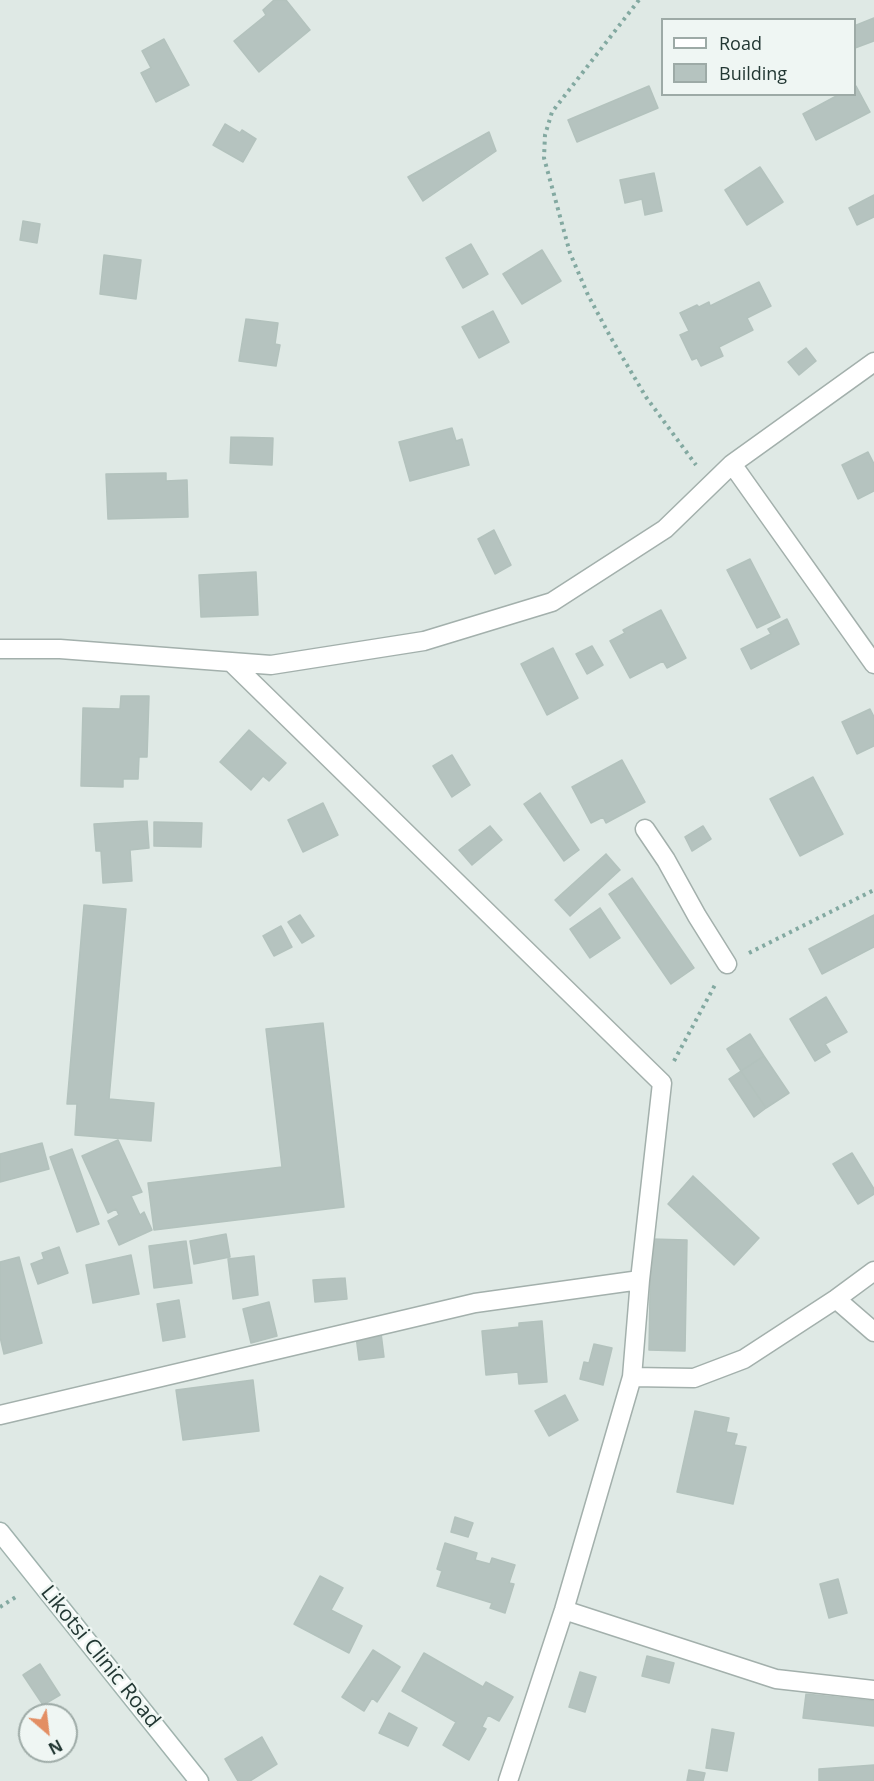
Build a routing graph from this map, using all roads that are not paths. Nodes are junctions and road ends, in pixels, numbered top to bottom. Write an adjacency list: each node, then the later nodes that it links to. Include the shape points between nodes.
1 (874, 362): 2 (street)
2 (732, 464): 4 (street, via 665,529 552,602 424,641 271,665); 5 (street)
3 (0, 649): 4 (street, via 60,649)
4 (231, 662): 9 (street, via 662,1083)
5 (874, 663)
6 (645, 829): 7 (street)
7 (727, 964)
8 (874, 1271): 10 (street)
9 (640, 1280): 12 (street); 13 (street, via 475,1303)
10 (836, 1299): 11 (street); 12 (street, via 744,1359 694,1378)
11 (874, 1332)
12 (632, 1377): 15 (street)
13 (0, 1415)
14 (0, 1532): 17 (street, Likotsi Clinic Road)
15 (564, 1610): 16 (street, via 776,1679); 18 (street)
16 (874, 1690)
17 (199, 1781)
18 (508, 1781)

